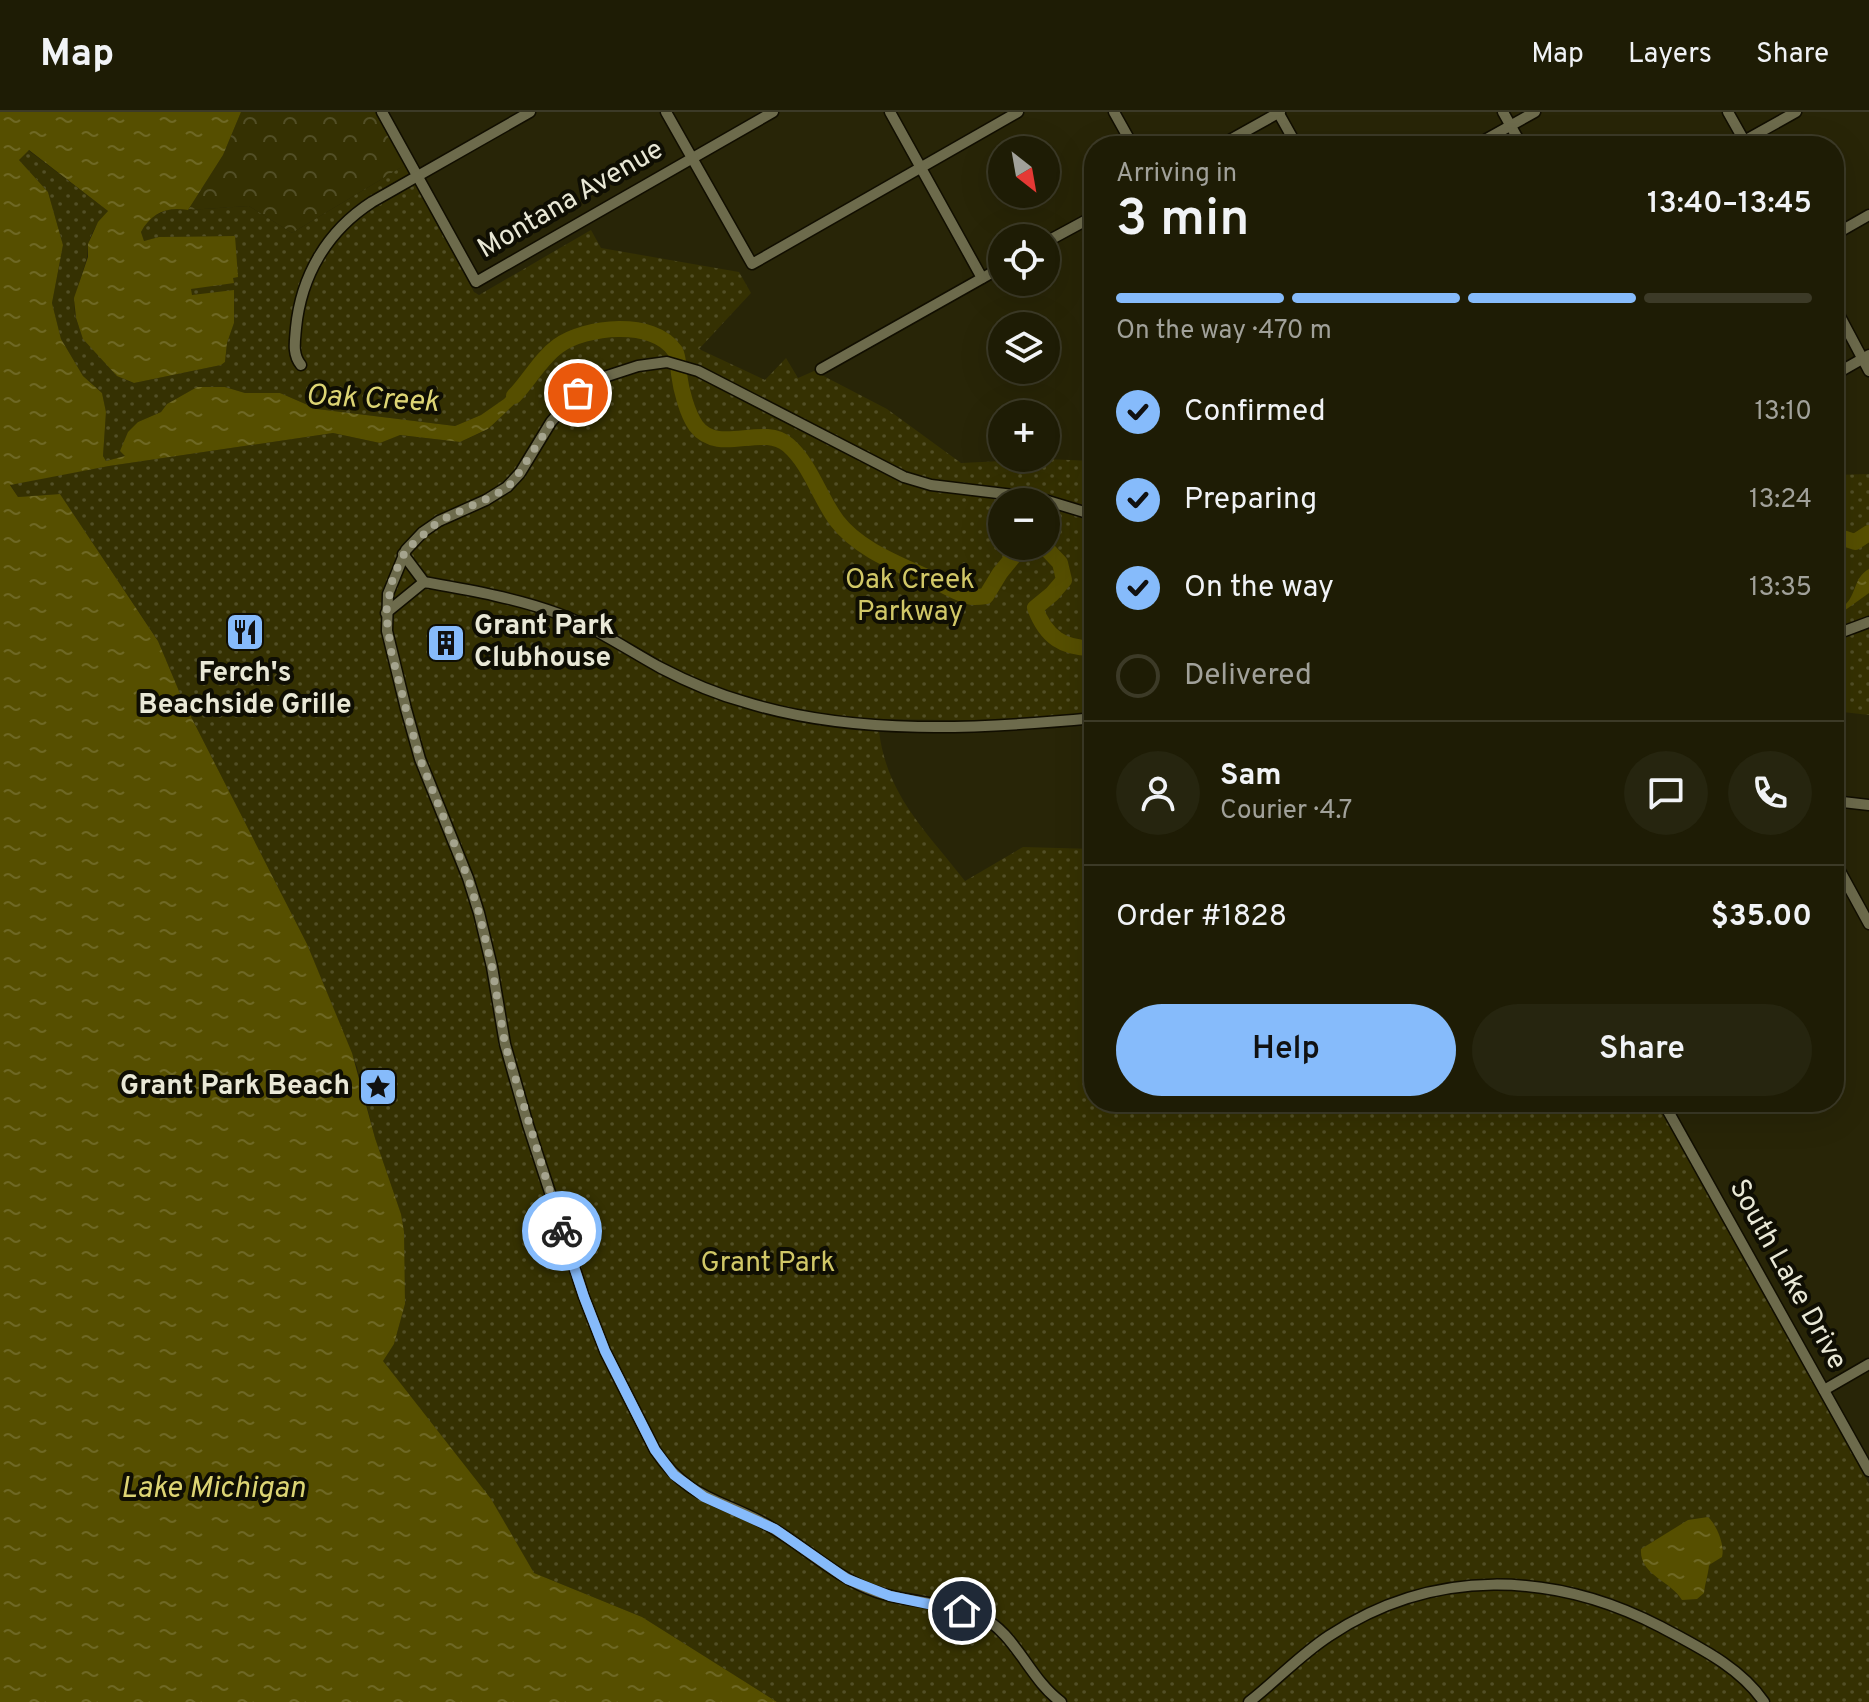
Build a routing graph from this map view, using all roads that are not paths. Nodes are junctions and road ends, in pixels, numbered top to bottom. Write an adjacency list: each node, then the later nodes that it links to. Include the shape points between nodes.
1 (382, 112): 23 (street)
2 (530, 112): 23 (street)
3 (666, 112): 21 (street)
4 (773, 112): 21 (street, Montana Avenue)
5 (890, 112): 22 (street)
6 (1018, 112): 22 (street)
7 (1114, 112): 14 (street)
8 (1279, 112): 15 (street); 16 (street)
9 (1503, 112): 13 (street)
10 (1535, 112): 13 (street)
11 (1728, 112): 19 (street)
12 (1796, 112): 20 (street)
13 (1510, 126): 17 (street); 18 (street)
14 (1127, 136)
15 (1237, 136)
16 (1292, 136)
17 (1492, 136)
18 (1516, 136)
19 (1738, 136)
20 (1756, 136)
21 (691, 159): 22 (street, via 752,264); 23 (street, Montana Avenue, via 476,282)
22 (921, 168): 29 (street)
23 (418, 177): 32 (street, via 358,211 322,251 299,309 294,349)
24 (1869, 215): 26 (street)
25 (1084, 221): 27 (street)
26 (1844, 229)
27 (1060, 234)
28 (988, 275): 29 (street)
29 (982, 278): 33 (street)
30 (1844, 321): 31 (street)
31 (1866, 357): 34 (street); 35 (street)
32 (301, 365)
33 (821, 369)
34 (1844, 369)
35 (1869, 371)
36 (1084, 512): 37 (street, via 1038,498 904,477 721,381 667,362 590,383 559,411 513,482 430,527)
37 (403, 554): 38 (street); 39 (street)
38 (424, 582): 39 (street); 42 (street, via 560,614 704,688 794,715 935,726)
39 (386, 613): 51 (street, via 420,759 472,889 505,1044 584,1297 655,1450 688,1487 775,1529 847,1579 989,1622)
40 (1869, 622): 41 (street)
41 (1844, 631)
42 (1084, 719)
43 (1844, 802): 44 (street)
44 (1869, 805)
45 (1844, 878): 46 (street)
46 (1869, 924)
47 (1669, 1112): 49 (street, South Lake Drive)
48 (1869, 1364): 49 (street)
49 (1824, 1390): 50 (street, South Lake Drive)
50 (1869, 1471)
51 (1061, 1702)
52 (1249, 1702): 53 (street, via 1326,1638 1375,1611 1444,1589 1515,1583 1585,1595 1642,1618 1724,1662)
53 (1764, 1702)

